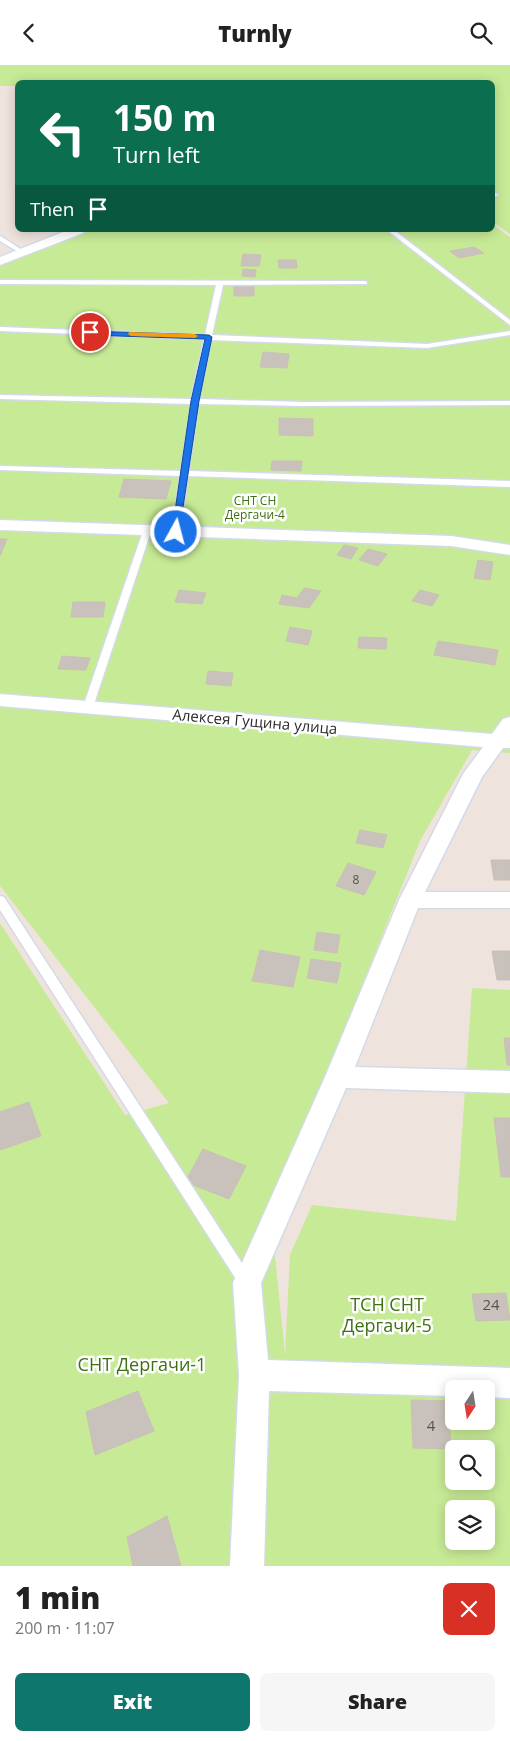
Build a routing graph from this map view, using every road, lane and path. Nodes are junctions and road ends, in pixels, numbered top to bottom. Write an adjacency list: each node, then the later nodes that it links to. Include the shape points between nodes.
1 (74, 232): 4 (street)
2 (393, 232): 9 (lane)
3 (0, 237): 4 (lane)
4 (22, 252): 5 (street)
5 (0, 261)
6 (0, 282): 7 (lane)
7 (220, 283): 8 (lane); 12 (lane)
8 (365, 283)
9 (510, 323)
10 (0, 329): 12 (lane)
11 (510, 333): 12 (lane, via 427,345)
12 (209, 337): 14 (lane)
13 (0, 397): 14 (lane)
14 (195, 401): 15 (lane); 17 (lane)
15 (510, 403)
16 (0, 468): 17 (lane)
17 (183, 474): 18 (lane); 21 (lane)
18 (510, 484)
19 (0, 525): 20 (street)
20 (147, 531): 21 (street); 24 (lane)
21 (176, 532): 22 (street, via 451,541)
22 (510, 550)
23 (0, 700): 24 (street, Алексея Гущина улица)
24 (88, 707): 25 (street, Алексея Гущина улица)
25 (506, 736): 27 (street, via 473,774)
26 (0, 900): 31 (lane)
27 (410, 900): 28 (street); 29 (street)
28 (510, 900)
29 (338, 1077): 30 (street); 31 (street)
30 (510, 1082)
31 (247, 1283): 32 (street)
32 (254, 1375): 33 (street); 34 (street)
33 (510, 1383)
34 (247, 1566)

